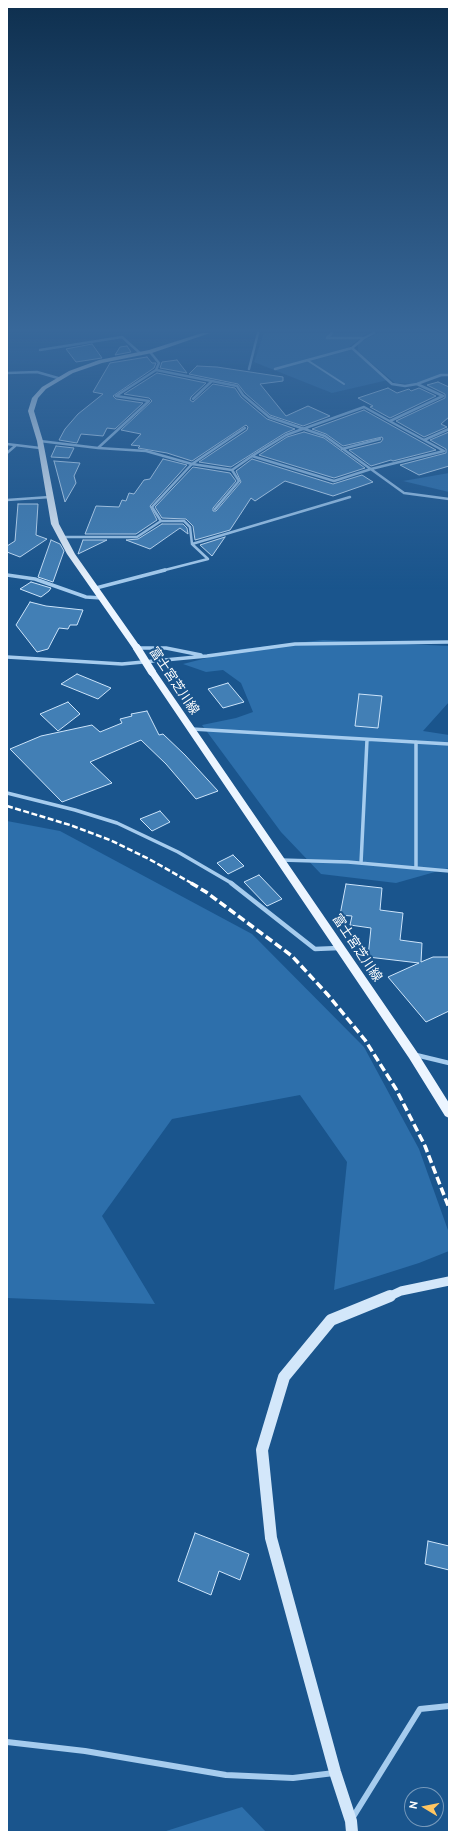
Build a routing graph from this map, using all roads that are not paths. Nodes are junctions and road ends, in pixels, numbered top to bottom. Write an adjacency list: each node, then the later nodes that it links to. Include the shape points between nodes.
1 (33, 419): 14 (main road, 富士宮芝川線)
2 (130, 419): 16 (street)
3 (274, 419): 10 (street)
4 (329, 419): 10 (street)
5 (386, 419): 7 (street)
6 (395, 419): 7 (street)
7 (390, 421): 12 (street)
8 (245, 428): 22 (street)
9 (449, 428): 12 (street)
10 (299, 429): 17 (street, via 325,436); 21 (street)
11 (380, 439): 17 (street)
12 (424, 440): 18 (street)
13 (7, 444): 15 (street)
14 (40, 445): 15 (street); 16 (street); 25 (main road, 富士宮芝川線)
15 (15, 446): 20 (street)
16 (98, 448): 22 (street, via 146,451)
17 (342, 448): 23 (street)
18 (444, 451): 19 (street); 23 (street)
19 (449, 451)
20 (7, 453)
21 (252, 456): 23 (street, via 334,481); 24 (street)
22 (192, 464): 24 (street); 30 (street, via 152,507)
23 (371, 469): 27 (street, via 404,493)
24 (232, 470): 29 (street, via 239,481)
25 (50, 497): 28 (street); 31 (main road, 富士宮芝川線)
26 (350, 497): 32 (street)
27 (449, 499)
28 (7, 500)
29 (215, 510)
30 (161, 520): 31 (street, via 137,537); 32 (street, via 184,521 190,527)
31 (61, 537): 34 (main road, 富士宮芝川線)
32 (192, 544): 34 (street, via 208,559)
33 (7, 575): 35 (street, via 35,579 86,598)
34 (96, 588): 35 (main road, 富士宮芝川線)
35 (103, 598): 37 (main road, 富士宮芝川線)
36 (449, 642): 38 (street, via 295,644)
37 (137, 648): 38 (street, via 166,648); 40 (main road, 富士宮芝川線, bridge)
38 (207, 656): 39 (street, via 122,664)
39 (7, 657)
40 (191, 729): 41 (street); 45 (main road, 富士宮芝川線)
41 (367, 740): 42 (street); 46 (street)
42 (416, 742): 43 (street); 47 (street)
43 (449, 744)
44 (7, 793): 49 (street, via 117,823 178,852 231,883 315,949)
45 (281, 860): 46 (street); 49 (main road, 富士宮芝川線)
46 (361, 863): 47 (street)
47 (416, 868): 48 (street)
48 (449, 871)
49 (341, 948): 50 (main road, 富士宮芝川線)
50 (413, 1055): 51 (street); 52 (main road, 富士宮芝川線)
51 (449, 1063)
52 (449, 1113)
53 (444, 1282): 56 (street, via 401,1291 331,1320 284,1377 262,1450 271,1538)
54 (449, 1706): 57 (street, via 420,1709)
55 (7, 1742): 56 (street, via 85,1751 226,1775 293,1778)
56 (335, 1772): 57 (street)
57 (351, 1826)

